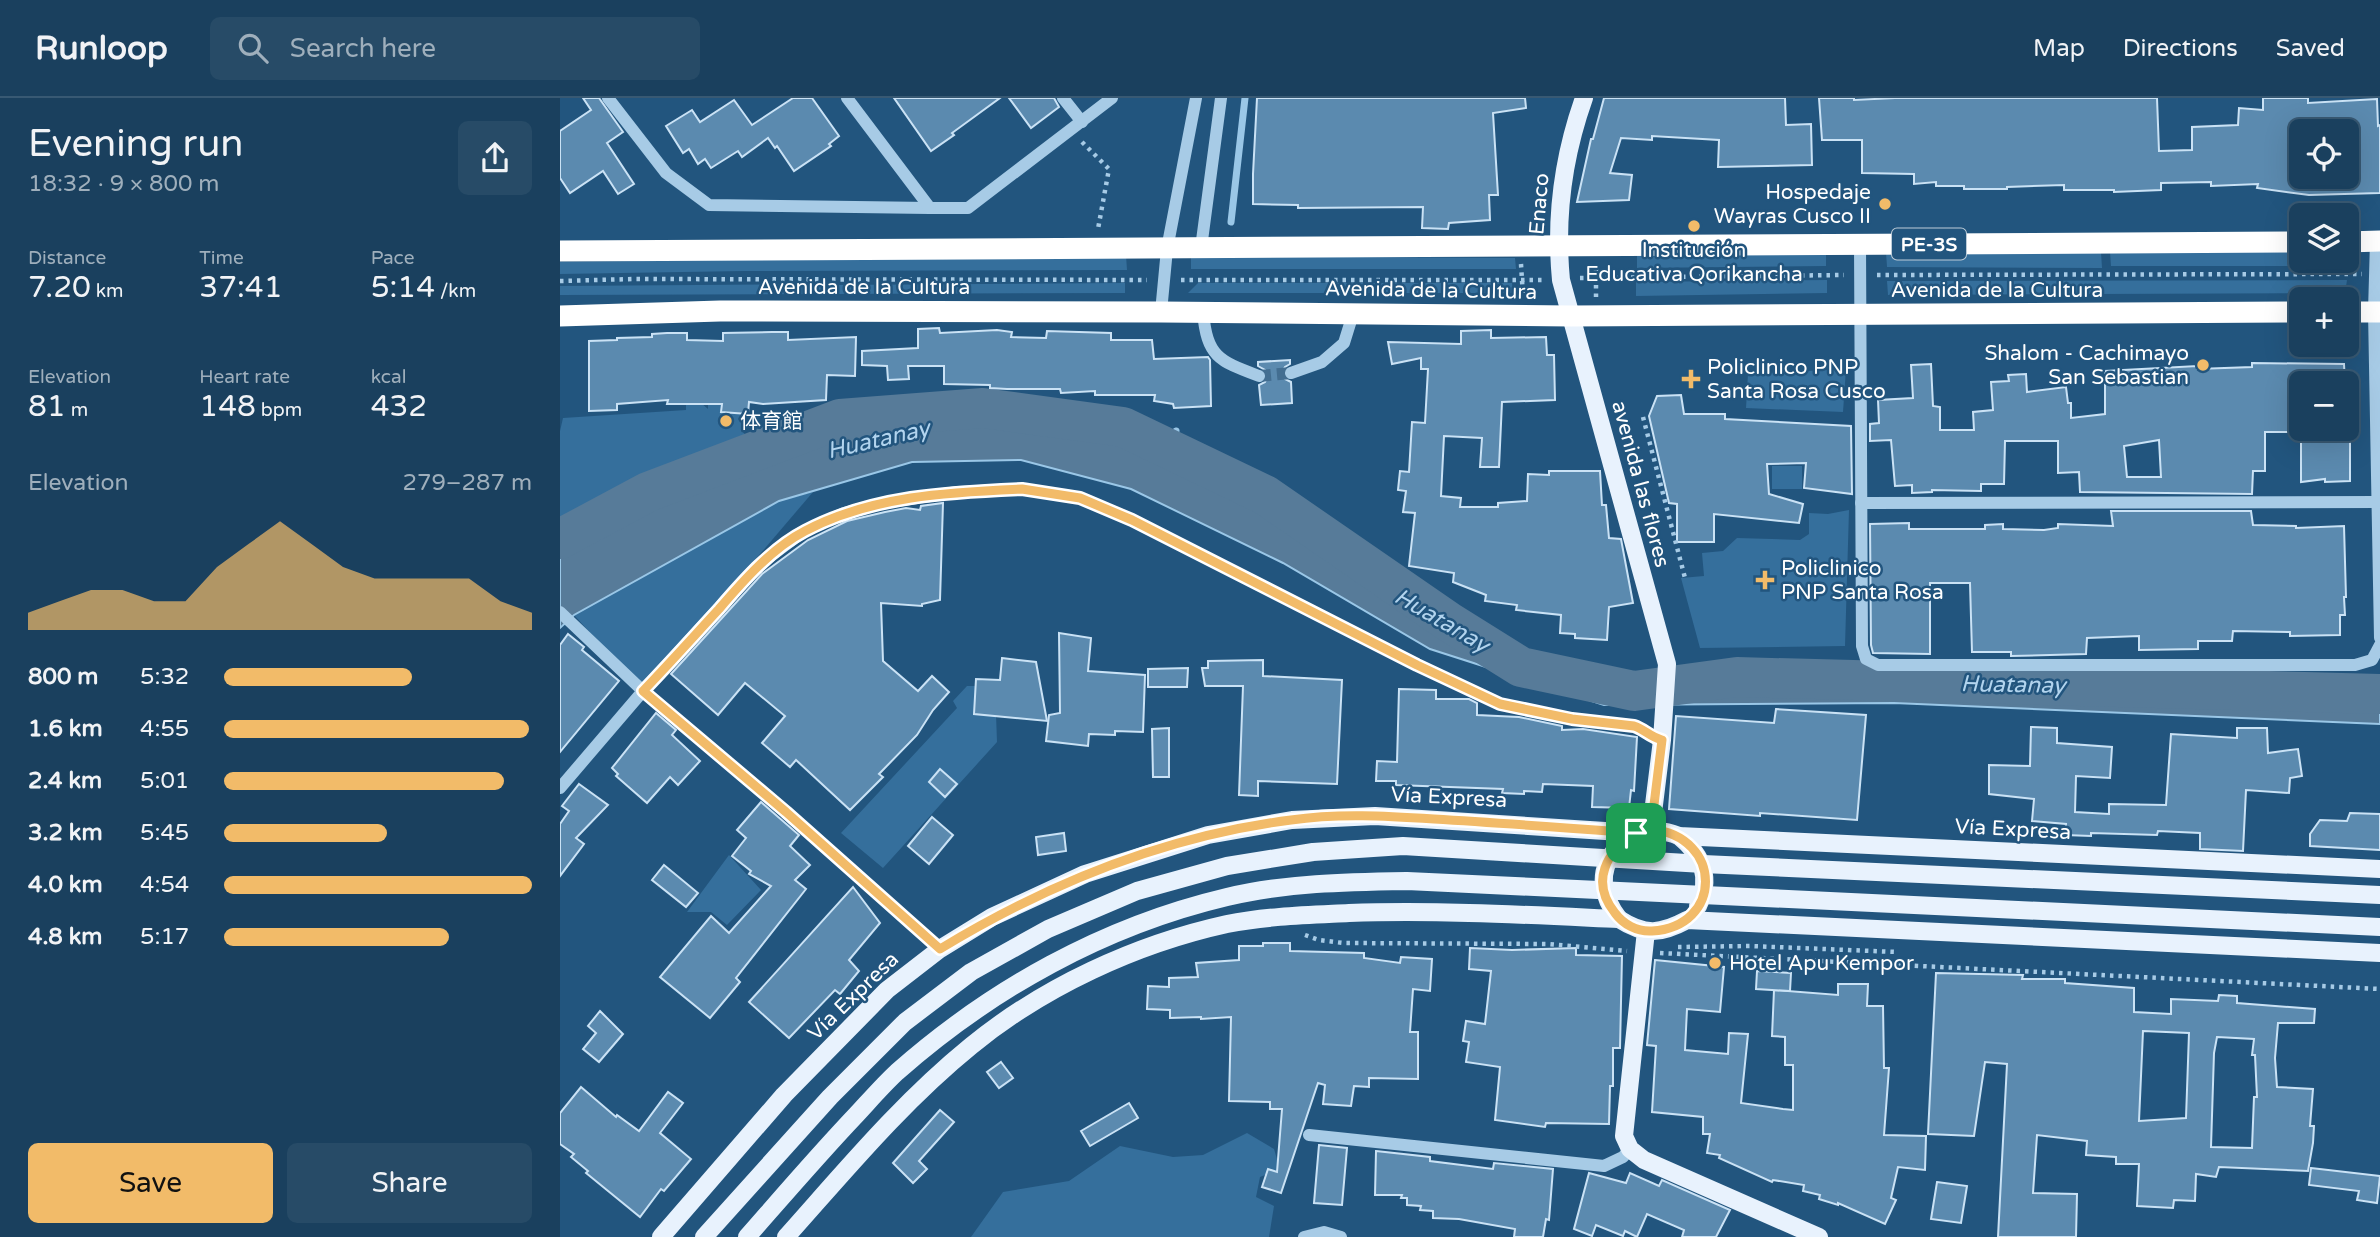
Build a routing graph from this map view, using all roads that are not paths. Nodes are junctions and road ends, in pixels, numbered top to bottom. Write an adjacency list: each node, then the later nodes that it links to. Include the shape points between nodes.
1 (608, 98): 9 (street, via 666,173 709,205)
2 (847, 98): 9 (street)
3 (1063, 98): 8 (street)
4 (1112, 98): 8 (street)
5 (1196, 98): 16 (street)
6 (1222, 98): 15 (street)
7 (1584, 98): 14 (main road, Enaco, via 1562,181)
8 (1082, 122): 9 (street, via 968,208)
9 (930, 208)
10 (2378, 241): 12 (highway); 22 (street, via 2374,274)
11 (2289, 242): 13 (highway, Avenida de la Cultura / PE-3S)
12 (2359, 242)
13 (1860, 244): 14 (highway, Avenida de la Cultura / PE-3S); 26 (street)
14 (1558, 246): 15 (highway, Avenida de la Cultura); 25 (main road, Enaco)
15 (1201, 248): 16 (highway, Avenida de la Cultura)
16 (1167, 249): 17 (highway, Avenida de la Cultura); 18 (street)
17 (560, 251)
18 (1161, 312): 19 (highway, Avenida de la Cultura); 24 (highway, Avenida de la Cultura, via 720,311)
19 (1203, 312): 23 (highway, Avenida de la Cultura); 28 (street, via 1211,350 1223,362)
20 (2289, 312): 26 (highway, Avenida de la Cultura)
21 (2359, 312): 22 (highway)
22 (2377, 312): 29 (street)
23 (1353, 314): 25 (highway, Avenida de la Cultura); 27 (street, via 1344,343 1322,362)
24 (560, 316)
25 (1571, 316): 26 (highway, Avenida de la Cultura); 35 (main road, avenida las flores, via 1667,664)
26 (1859, 316): 30 (street)
27 (1291, 373)
28 (1259, 376)
29 (2378, 502): 30 (street); 32 (street)
30 (1861, 503): 33 (street, via 1862,646 1866,659 1878,665 2355,665 2372,660)
31 (560, 612): 34 (street)
32 (2380, 638)
33 (2380, 645)
34 (643, 691): 35 (street, via 756,568 803,532 844,513 883,503 957,492 1022,489 1080,498 1132,520 1500,704 1634,726); 36 (street); 49 (street)
35 (1662, 739): 37 (main road, avenida las flores)
36 (560, 788)
37 (1643, 831): 38 (main road, Vía Expresa); 39 (main road, via 1620,843); 49 (main road, Vía Expresa, via 1375,816 1292,820 1208,835 1085,874 992,917)
38 (1679, 836): 40 (main road, via 1694,848); 41 (main road, Vía Expresa)
39 (1608, 858): 40 (main road); 42 (main road); 54 (main road, via 1403,846 1313,852 1227,866 1137,891 1048,929 971,972 905,1022 830,1097)
40 (1703, 864): 43 (main road); 44 (main road)
41 (2380, 869)
42 (1603, 891): 44 (main road); 45 (main road); 55 (main road, via 1407,881 1326,883 1228,897 1133,926 1051,963 969,1014 895,1073)
43 (2380, 895)
44 (1703, 896): 46 (main road); 47 (main road)
45 (1619, 919): 48 (main road); 56 (main road, via 1403,912 1300,915 1229,924 1154,944 1030,1005 971,1046 911,1100)
46 (1687, 920): 48 (main road, via 1668,930); 50 (main road)
47 (2380, 927)
48 (1646, 931): 52 (main road, via 1625,1136)
49 (940, 949): 53 (main road, Vía Expresa, via 887,989 784,1095)
50 (2380, 953)
51 (1309, 1135): 52 (street, via 1604,1166)
52 (1630, 1149): 59 (main road, via 1644,1160)
53 (662, 1237)
54 (704, 1237)
55 (747, 1237)
56 (786, 1237)
57 (1304, 1237): 58 (street, via 1324,1233)
58 (1341, 1237)
59 (1819, 1237)

